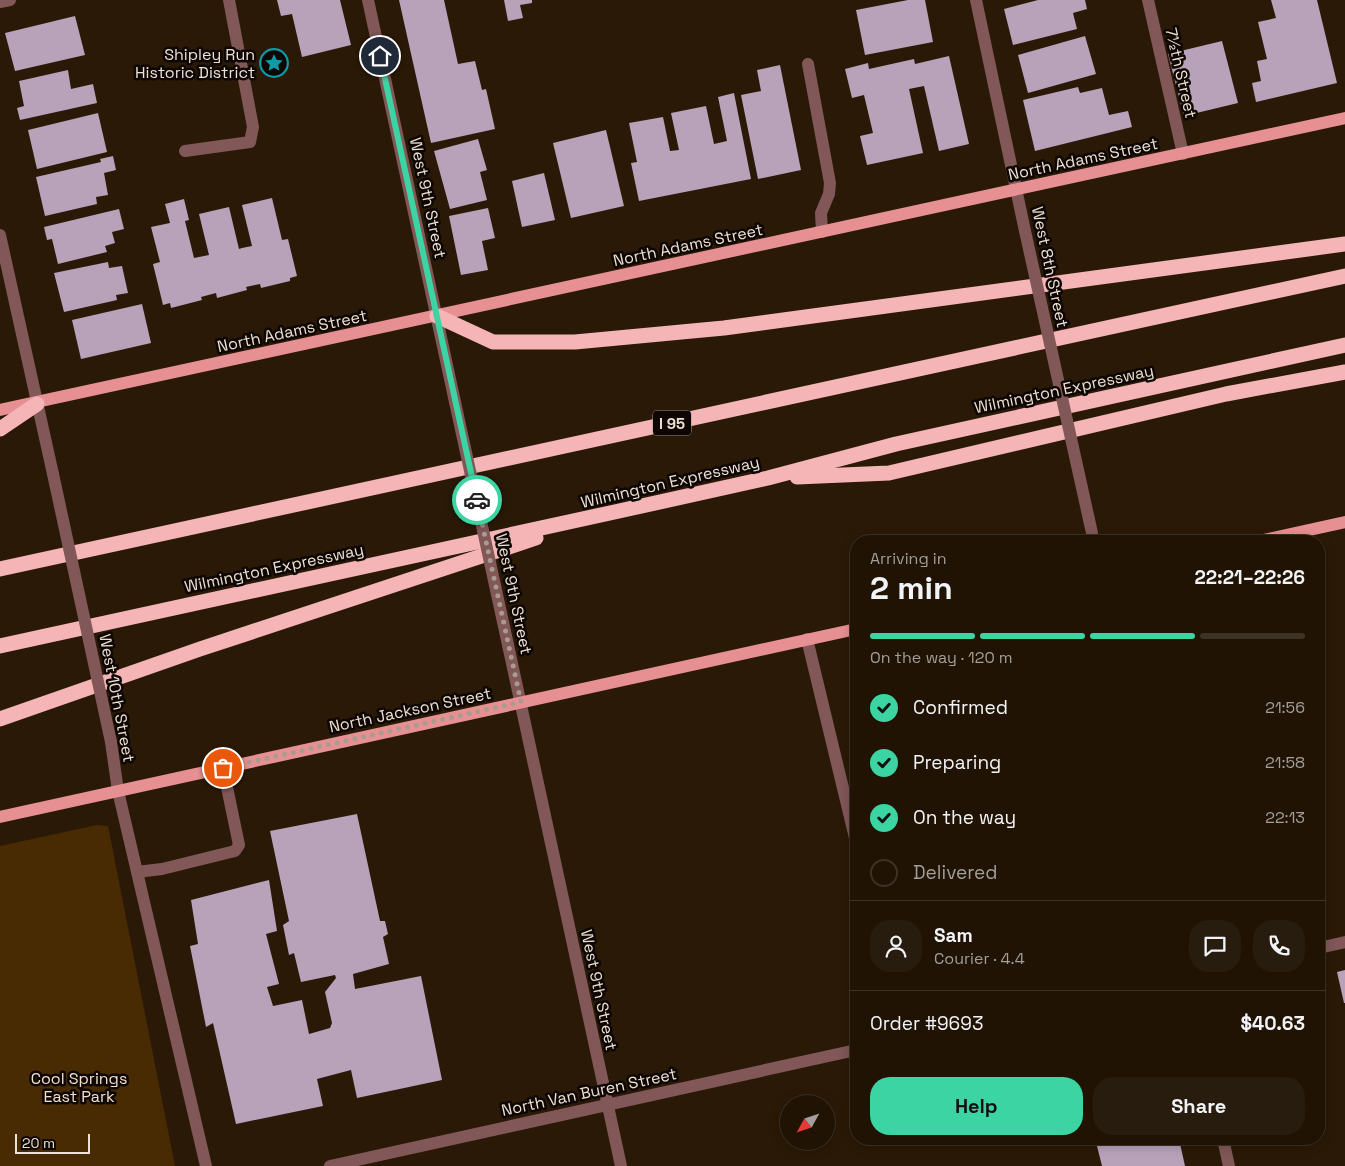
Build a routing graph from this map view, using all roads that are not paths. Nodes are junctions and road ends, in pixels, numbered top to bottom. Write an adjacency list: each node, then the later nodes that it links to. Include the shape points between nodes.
1 (10, 0): 6 (street)
2 (230, 0): 9 (street, via 253,128 250,142)
3 (368, 0): 16 (street, West 9th Street)
4 (976, 0): 11 (street, West 8th Street)
5 (1148, 0): 10 (street, 7½th Street)
6 (0, 2)
7 (808, 64): 12 (street, via 830,183 821,213)
8 (1345, 118): 10 (main road, North Adams Street)
9 (185, 151)
10 (1183, 154): 11 (main road, North Adams Street)
11 (1016, 190): 12 (main road, North Adams Street); 25 (street, West 8th Street, bridge)
12 (822, 232): 16 (main road, North Adams Street)
13 (0, 235): 19 (street, West 10th Street)
14 (1345, 244): 16 (highway, via 724,328 627,338 493,342)
15 (1345, 276): 27 (highway, I 95)
16 (437, 316): 19 (main road, North Adams Street); 31 (street, West 9th Street, bridge)
17 (1345, 345): 22 (highway, Wilmington Expressway, via 896,444)
18 (1345, 372): 22 (highway, via 1226,394 889,473)
19 (37, 404): 20 (main road, North Adams Street); 21 (highway); 34 (street, West 10th Street, bridge, via 111,742)
20 (0, 410)
21 (0, 428)
22 (768, 478): 23 (highway, Wilmington Expressway)
23 (610, 513): 30 (highway, Wilmington Expressway); 32 (highway)
24 (1345, 522): 26 (main road)
25 (1093, 535)
26 (1286, 535)
27 (0, 569)
28 (850, 630): 29 (main road, North Jackson Street)
29 (807, 639): 31 (main road, North Jackson Street); 36 (street)
30 (0, 646)
31 (521, 702): 33 (main road, North Jackson Street); 41 (street, West 9th Street)
32 (0, 719)
33 (223, 768): 34 (main road, North Jackson Street); 37 (street, via 239,845 235,851)
34 (118, 791): 35 (main road, North Jackson Street); 37 (street, West 10th Street)
35 (0, 817)
36 (850, 817)
37 (137, 872): 43 (street, West 10th Street)
38 (1345, 942): 39 (street)
39 (1325, 947)
40 (850, 1051): 41 (street, North Van Buren Street)
41 (608, 1105): 44 (street, North Van Buren Street); 45 (street, West 9th Street)
42 (1224, 1145): 46 (street)
43 (206, 1166)
44 (330, 1166)
45 (621, 1166)
46 (1229, 1166)

